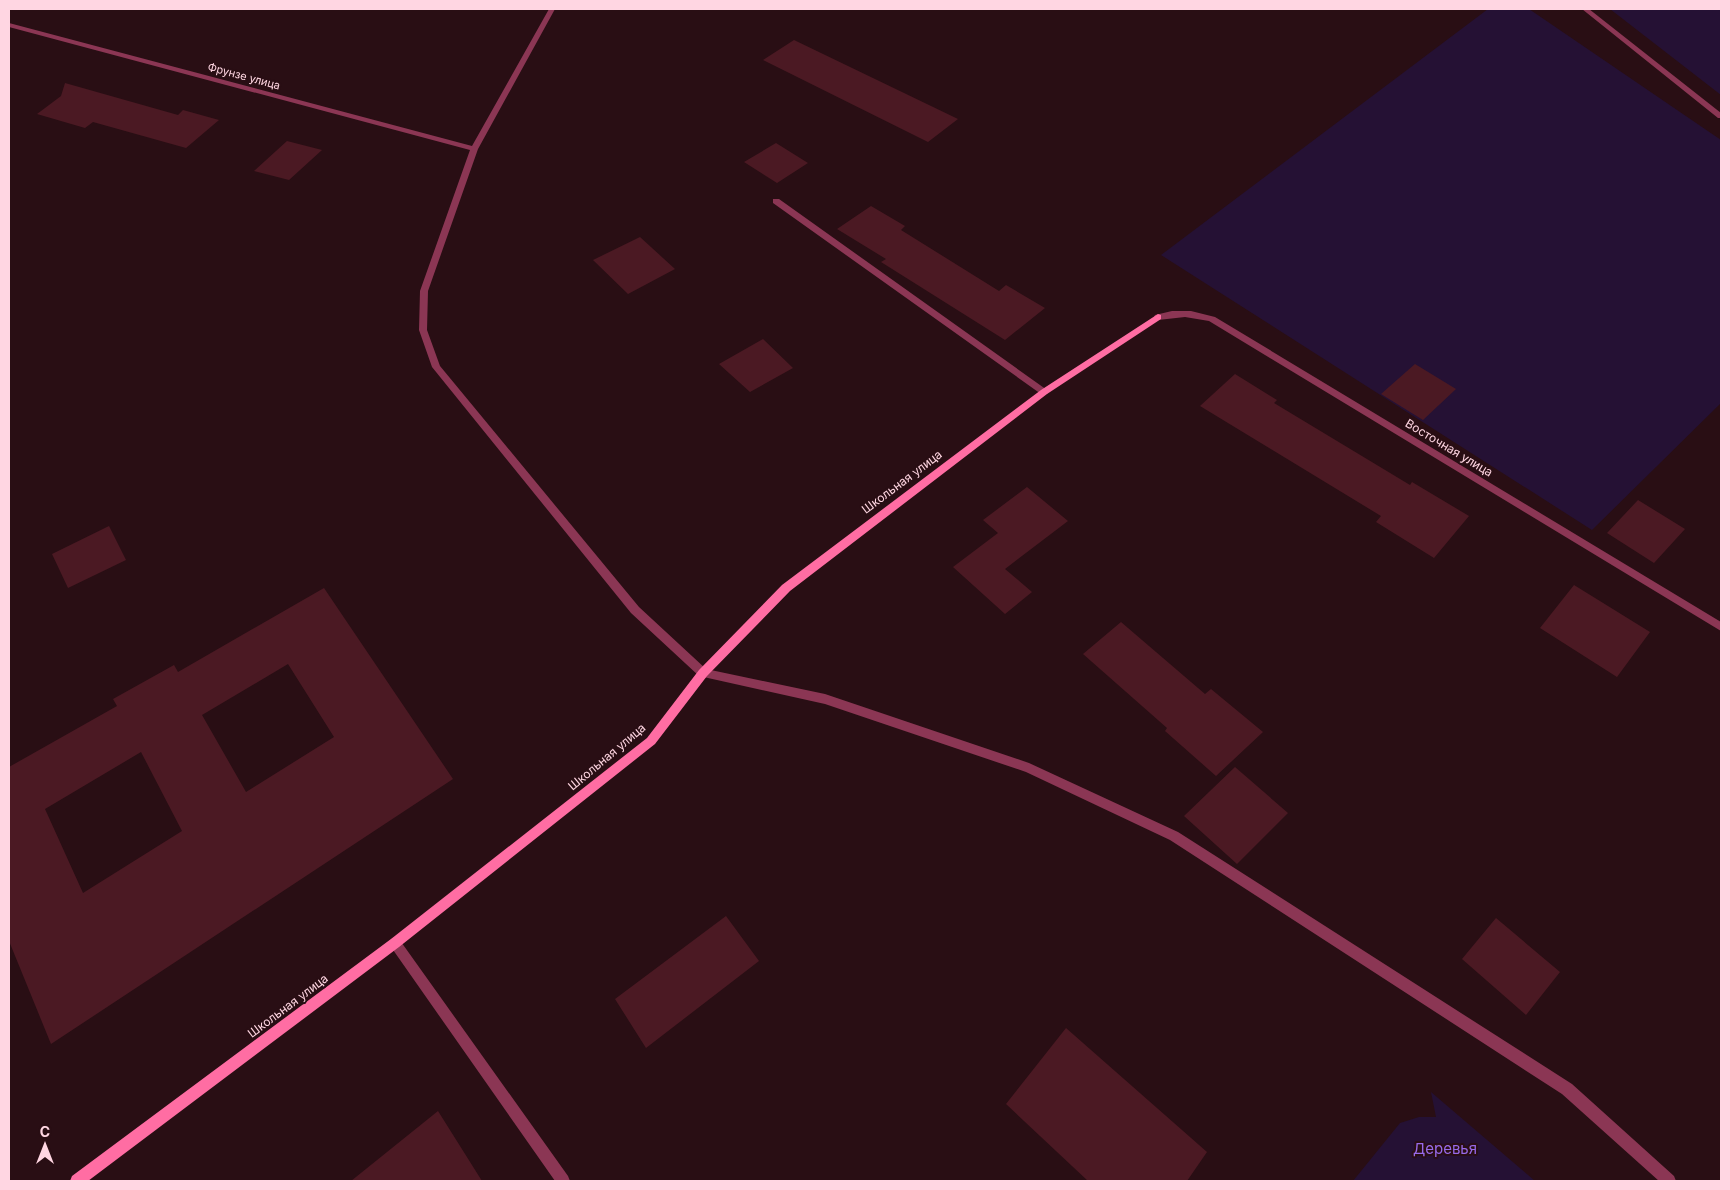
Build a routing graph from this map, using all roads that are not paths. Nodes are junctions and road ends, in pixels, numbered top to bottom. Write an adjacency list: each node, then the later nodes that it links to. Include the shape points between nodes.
1 (552, 9): 5 (street)
2 (1585, 9): 4 (street)
3 (9, 25): 5 (street, Фрунзе улица)
4 (1721, 116)
5 (474, 149): 10 (street, via 424,291 423,330 436,367 635,610)
6 (776, 200): 8 (street)
7 (1158, 317): 8 (street, Школьная улица); 9 (street, Восточная улица, via 1192,313 1212,319)
8 (1044, 392): 10 (street, Школьная улица, via 786,588)
9 (1721, 627)
10 (703, 673): 11 (street, Школьная улица, via 651,741); 14 (street, via 825,699 1029,768 1174,836 1567,1089)
11 (395, 943): 12 (street, Школьная улица); 13 (street)
12 (77, 1181)
13 (563, 1181)
14 (1669, 1181)

